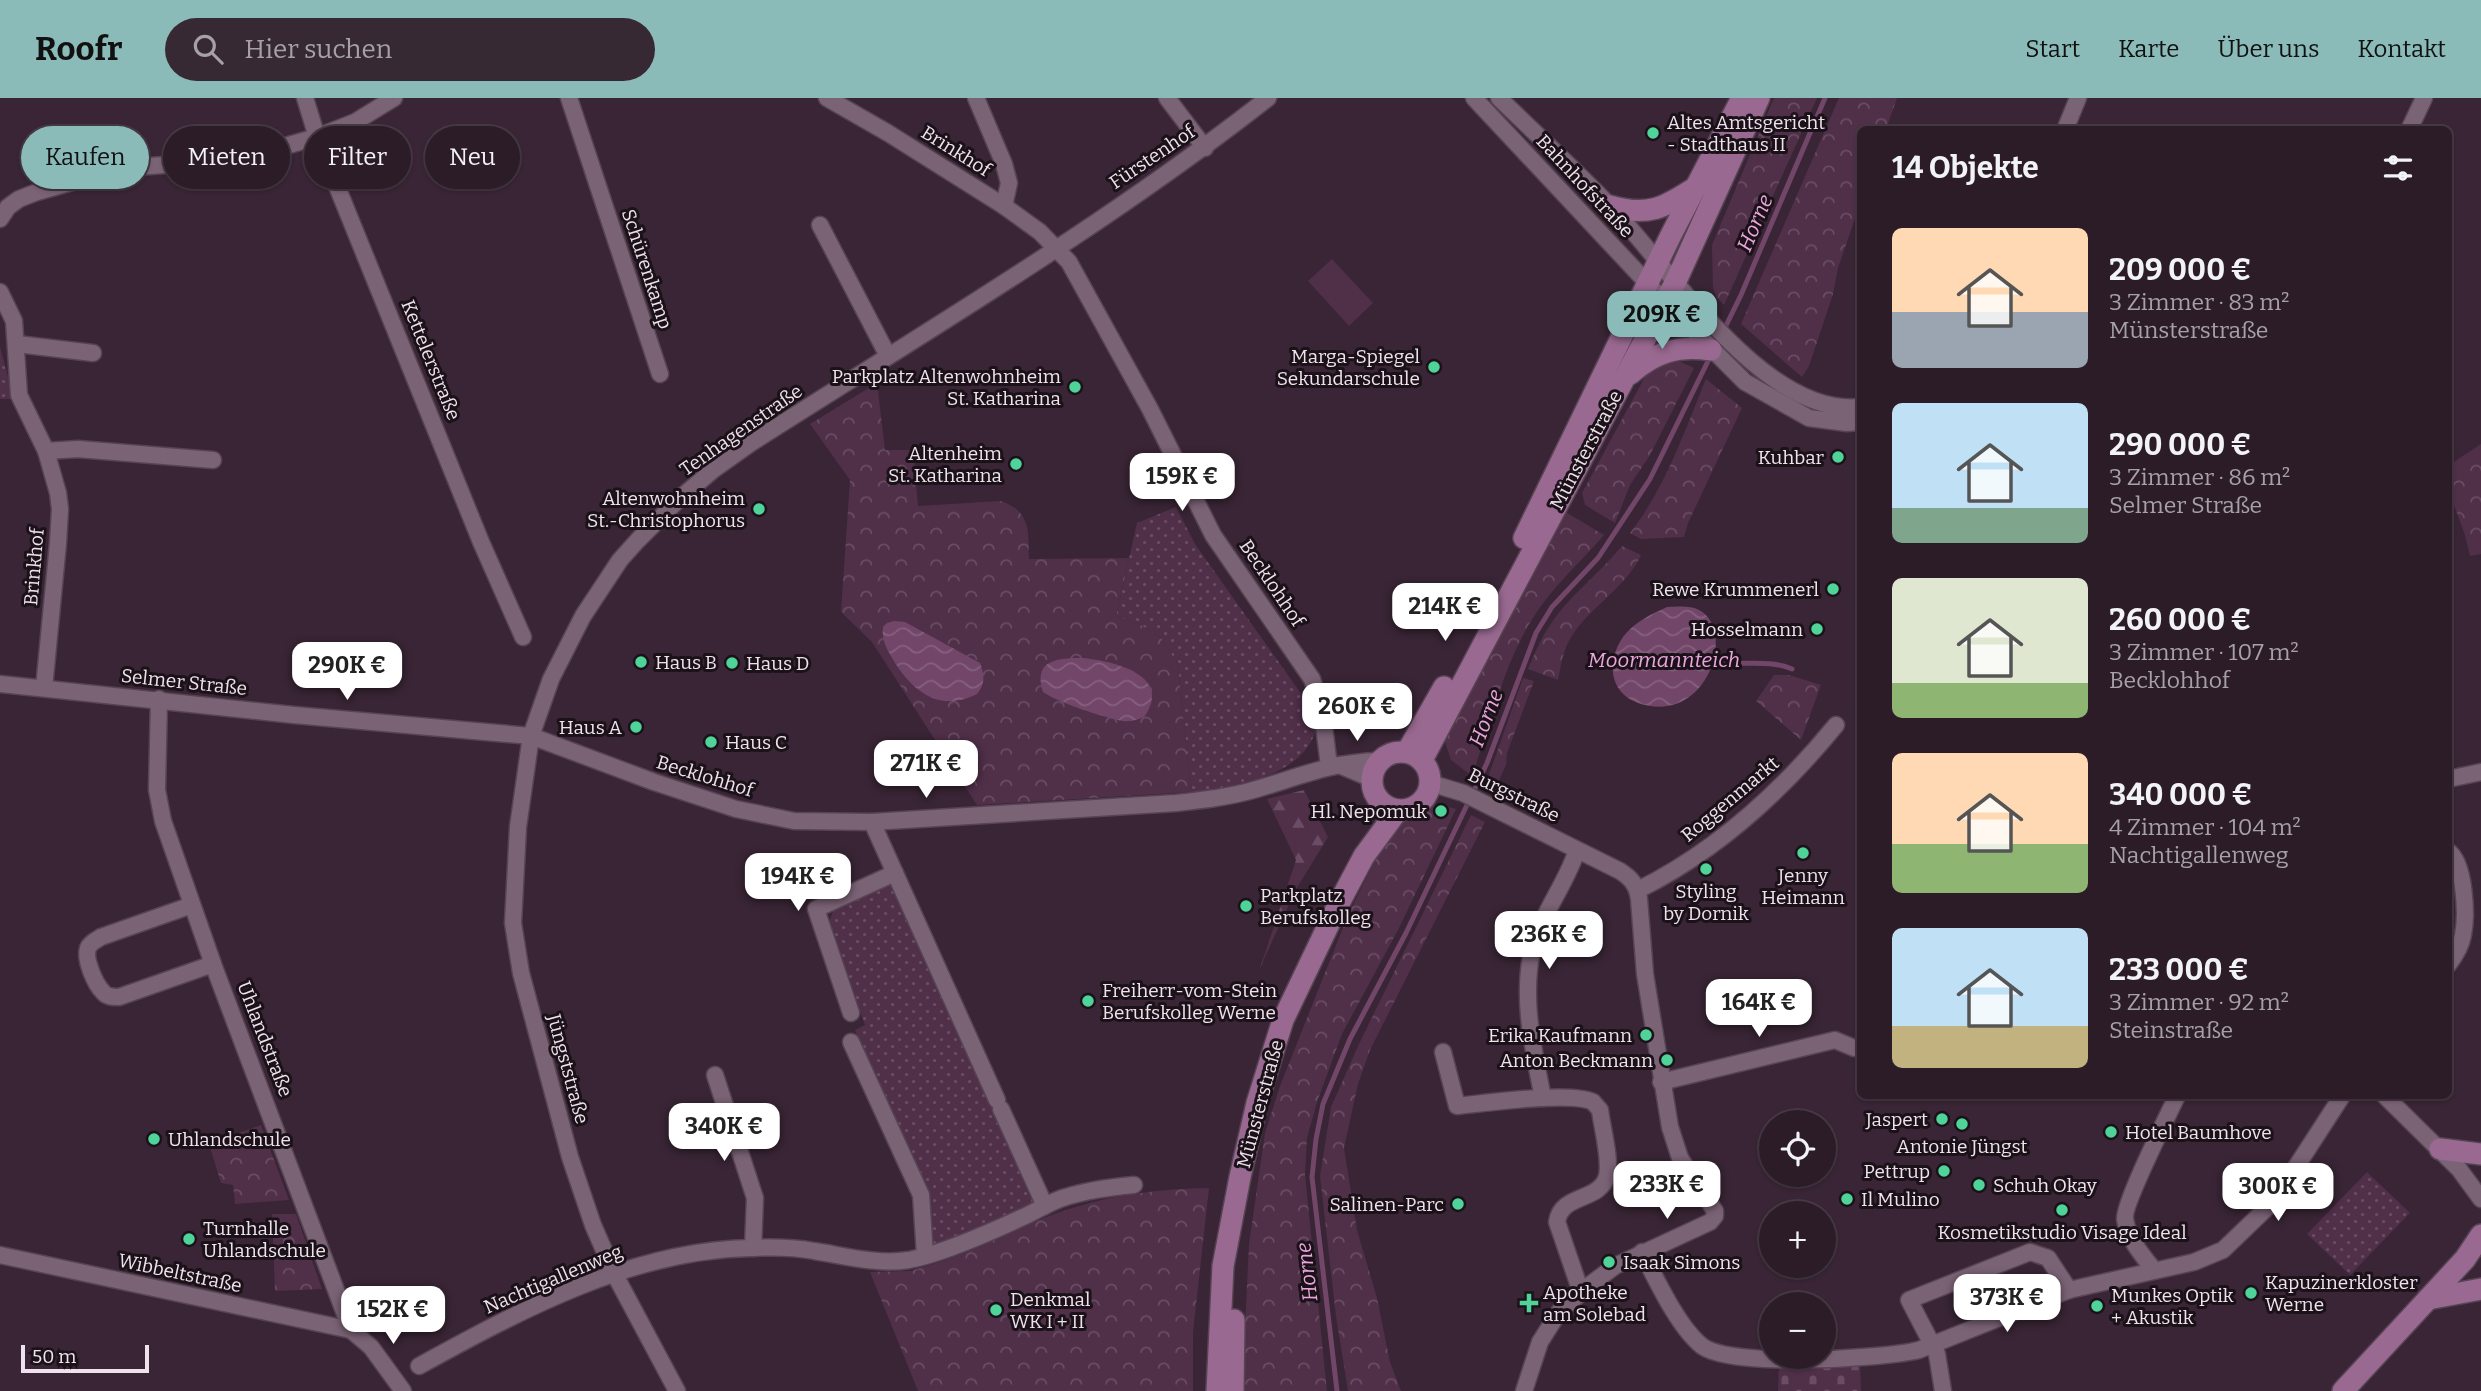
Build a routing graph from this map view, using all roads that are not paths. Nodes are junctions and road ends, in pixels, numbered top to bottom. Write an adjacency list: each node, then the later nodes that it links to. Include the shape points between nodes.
1 (305, 98): 14 (street, Kettelerstraße)
2 (394, 98): 15 (street)
3 (569, 98): 37 (street, Schürenkamp)
4 (827, 98): 22 (street, Brinkhof)
5 (976, 98): 22 (street, via 1009,183)
6 (1167, 98): 19 (street)
7 (1268, 98): 19 (street, Fürstenhof)
8 (1474, 98): 29 (street, Bahnhofstraße)
9 (1499, 98): 23 (street, Bahnhofstraße)
10 (1742, 98): 20 (main road, Münsterstraße)
11 (1759, 98): 28 (main road, Münsterstraße)
12 (2078, 98): 16 (street)
13 (2424, 98): 17 (street)
14 (314, 126)
15 (345, 126)
16 (2067, 126)
17 (2411, 126)
18 (304, 141): 24 (street, via 236,160 121,168 37,192)
19 (1205, 148): 26 (street, Fürstenhof)
20 (1698, 186): 23 (main road, via 1651,210 1634,212); 27 (main road, Münsterstraße)
21 (338, 189): 43 (street, Kettelerstraße)
22 (1004, 206): 26 (street, Brinkhof)
23 (1610, 206): 27 (street, Bahnhofstraße)
24 (3, 208)
25 (820, 225): 36 (street)
26 (1057, 247): 36 (street, Tenhagenstraße); 50 (street, Becklohhof, via 1150,409 1213,535 1312,679)
27 (1659, 260): 28 (street, Bahnhofstraße); 29 (main road, Münsterstraße)
28 (1676, 281): 31 (main road, Münsterstraße); 34 (street, Bahnhofstraße, via 1706,317)
29 (1647, 284): 31 (street, Bahnhofstraße); 49 (main road, Münsterstraße)
30 (0, 292): 33 (street, Brinkhof, via 14,321)
31 (1665, 302): 32 (street, Bahnhofstraße); 38 (main road, Münsterstraße)
32 (1691, 341): 34 (main road); 38 (main road, via 1654,356)
33 (17, 344): 35 (street); 41 (street, Brinkhof, via 19,395)
34 (1722, 352): 39 (street, via 1755,365 1816,401); 40 (street, via 1745,382 1809,418)
35 (93, 353)
36 (888, 356): 48 (street, Tenhagenstraße, via 713,470 638,540 578,625 551,679)
37 (660, 374)
38 (1624, 379): 49 (main road, Münsterstraße)
39 (1857, 407)
40 (1857, 422)
41 (46, 451): 42 (street, via 78,449); 45 (street, Brinkhof, via 60,509)
42 (213, 460)
43 (523, 637)
44 (0, 684): 45 (street, Selmer Straße)
45 (44, 688): 46 (street, Selmer Straße)
46 (159, 699): 48 (street, Selmer Straße); 61 (street, Uhlandstraße, via 157,790)
47 (1836, 724): 60 (street, Roggenmarkt, via 1794,773 1730,830 1684,864)
48 (531, 736): 56 (street, Becklohhof, via 736,809 794,821); 86 (street, Jüngststraße, via 519,814 513,922 539,1046 570,1157)
49 (1414, 756): 51 (main road, via 1391,753); 54 (main road, via 1430,774)
50 (1334, 765): 51 (street, Becklohhof, via 1353,761); 56 (street, Becklohhof, via 1256,790 1195,801)
51 (1376, 770): 55 (main road, via 1375,795)
52 (2481, 772): 53 (street)
53 (2452, 778)
54 (1430, 783): 55 (main road, via 1429,791 1412,808); 57 (street, Burgstraße, via 1463,793)
55 (1389, 806): 78 (main road, Münsterstraße, via 1370,829 1364,856 1283,1020 1257,1103)
56 (872, 822): 59 (street)
57 (1577, 850): 60 (street, Burgstraße, via 1620,871); 70 (street, via 1535,943 1528,986 1531,1038)
58 (2452, 854): 62 (street, via 2461,873 2464,911 2463,936)
59 (895, 873): 64 (street, via 816,908); 79 (street)
60 (1637, 890): 69 (street)
61 (192, 905): 63 (street, Uhlandstraße); 63 (street, via 101,937 92,942 87,959 98,986 110,997)
62 (2452, 960)
63 (214, 964): 91 (street, Uhlandstraße)
64 (851, 1013)
65 (851, 1042): 84 (street, via 921,1195)
66 (1854, 1048): 69 (street, via 1835,1040)
67 (1443, 1052): 70 (street, via 1457,1106)
68 (715, 1075): 81 (street, via 755,1198)
69 (1661, 1082): 82 (street, via 1680,1158 1715,1216)
70 (1543, 1098): 89 (street, via 1587,1099 1600,1110 1607,1175 1594,1192 1565,1205 1557,1222)
71 (2176, 1099): 85 (street, via 2125,1212 2129,1233)
72 (2340, 1099): 85 (street, via 2274,1201 2223,1250)
73 (2388, 1099): 74 (street)
74 (2440, 1149): 75 (main road); 77 (street)
75 (2481, 1154)
76 (1134, 1185): 79 (street, Nachtigallenweg, via 1065,1197)
77 (2481, 1199)
78 (1235, 1202): 96 (main road, Münsterstraße, via 1223,1266); 97 (main road, Münsterstraße)
79 (1045, 1206): 84 (street, Nachtigallenweg)
80 (2481, 1235): 90 (main road)
81 (753, 1248): 84 (street, Nachtigallenweg, via 811,1250 880,1262); 86 (street, Nachtigallenweg, via 659,1260)
82 (1642, 1252): 89 (street); 92 (street, via 1687,1329 1714,1353 1745,1358 1862,1358 1900,1354)
83 (0, 1255): 91 (street, Wibbeltstraße)
84 (925, 1255)
85 (2154, 1270): 88 (street)
86 (614, 1273): 93 (street, Nachtigallenweg, via 492,1326); 95 (street, Jüngststraße)
87 (2481, 1289): 90 (main road)
88 (2069, 1290): 92 (street); 92 (street, via 2048,1258 2030,1252 1909,1300)
89 (1581, 1292): 98 (street, via 1559,1312 1540,1342)
90 (2428, 1299): 100 (main road)
91 (351, 1330): 94 (street, Uhlandstraße, via 371,1347)
92 (1932, 1344): 99 (street)
93 (419, 1366)
94 (403, 1391)
95 (677, 1391)
96 (1217, 1391)
97 (1233, 1391)
98 (1524, 1391)
99 (1943, 1391)
100 (2343, 1391)

